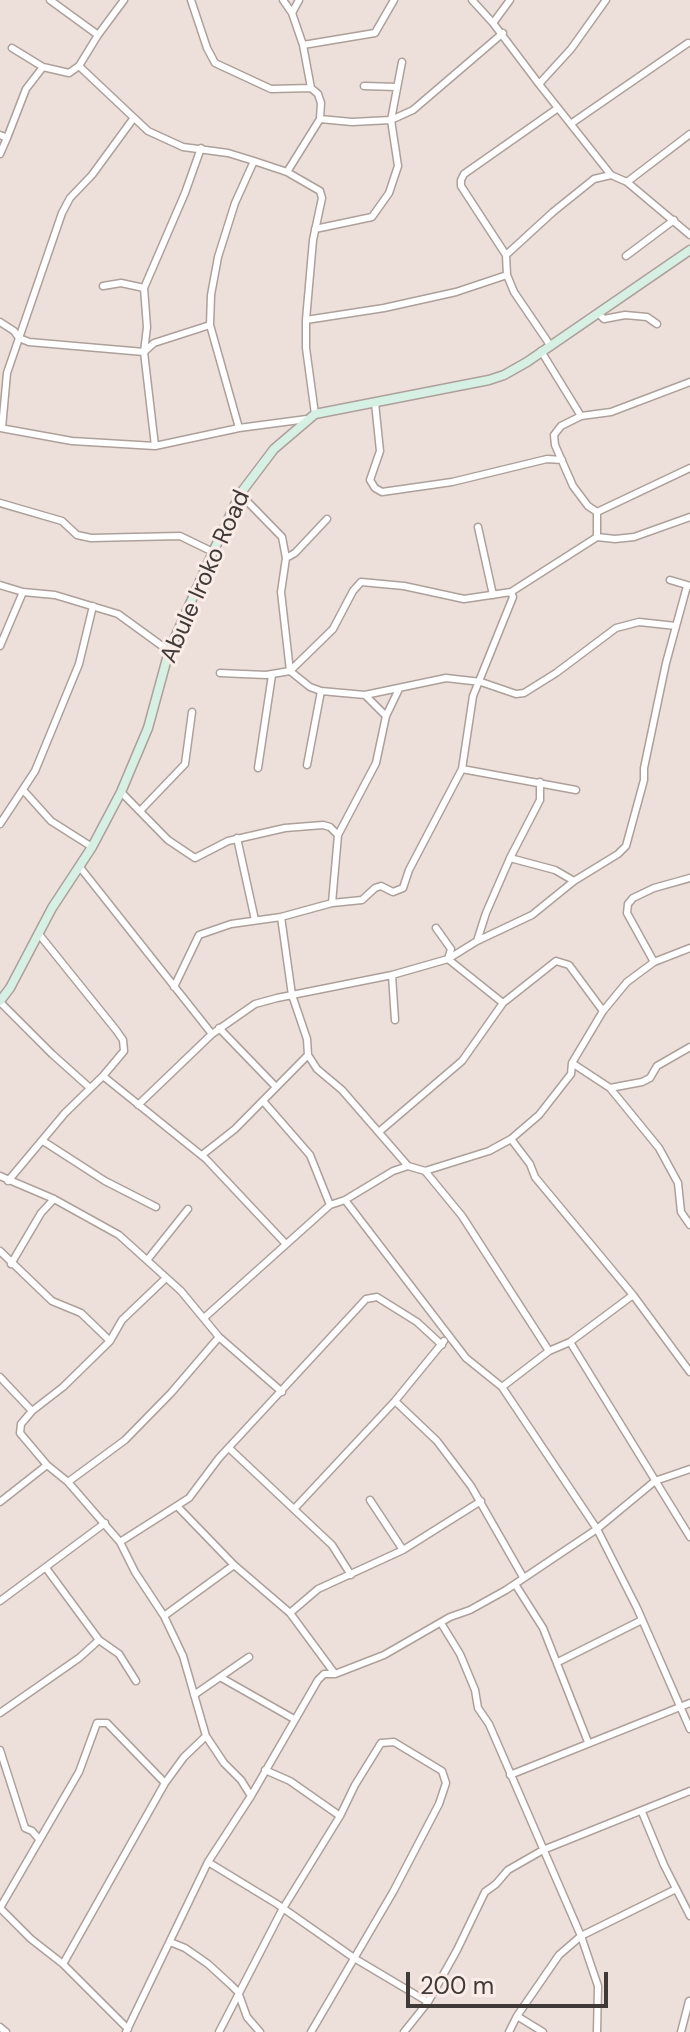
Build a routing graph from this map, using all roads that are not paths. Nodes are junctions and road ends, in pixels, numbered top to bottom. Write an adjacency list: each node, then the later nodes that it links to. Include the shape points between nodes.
1 (50, 0): 13 (street)
2 (124, 0): 13 (street)
3 (191, 0): 23 (street, via 215,63 271,89)
4 (283, 0): 10 (street)
5 (299, 0): 10 (street)
6 (394, 0): 15 (street, via 375,33)
7 (472, 0): 11 (street)
8 (510, 0): 11 (street)
9 (606, 0): 20 (street)
10 (292, 13): 15 (street)
11 (493, 23): 12 (street)
12 (503, 33): 20 (street); 27 (street, via 413,110)
13 (98, 35): 18 (street)
14 (688, 43): 28 (street)
15 (303, 45): 23 (street)
16 (12, 48): 19 (street)
17 (402, 62): 22 (street)
18 (79, 66): 19 (street, via 63,73); 25 (street)
19 (43, 67): 30 (street, via 26,89)
20 (539, 84): 24 (street)
21 (364, 86): 22 (street)
22 (397, 87): 27 (street)
23 (311, 88): 26 (street, via 321,103)
24 (558, 108): 28 (street); 41 (street, via 461,180)
25 (133, 119): 31 (street, via 159,137); 51 (street, via 70,198)
26 (320, 119): 27 (street); 34 (street)
27 (391, 120): 38 (street, via 398,166 389,193 372,217)
28 (572, 123): 35 (street)
29 (690, 134): 36 (street)
30 (4, 137): 32 (street)
31 (201, 148): 33 (street); 45 (street)
32 (0, 154)
33 (254, 161): 34 (street); 50 (street, via 218,257)
34 (287, 172): 38 (street, via 320,191)
35 (611, 175): 36 (street); 41 (street, via 594,179)
36 (627, 182): 37 (street)
37 (674, 220): 39 (street); 42 (street)
38 (315, 229): 47 (street)
39 (690, 235)
40 (690, 250): 46 (street)
41 (506, 255): 43 (street)
42 (626, 256)
43 (507, 275): 47 (street, via 456,292); 52 (street)
44 (103, 286): 45 (street)
45 (144, 288): 54 (street)
46 (598, 313): 49 (street, via 604,319 647,317); 52 (street)
47 (306, 320): 59 (street)
48 (0, 322): 51 (street)
49 (657, 324)
50 (210, 325): 54 (street, via 154,343); 61 (street)
51 (19, 338): 54 (street); 55 (street)
52 (550, 345): 53 (street)
53 (541, 351): 57 (street, via 489,380); 58 (street)
54 (144, 352): 63 (street)
55 (3, 372): 60 (street)
56 (690, 382): 58 (street, via 611,412)
57 (375, 403): 59 (street); 64 (street, via 380,451 370,480 382,492)
58 (581, 416): 62 (street, via 561,426)
59 (311, 417): 61 (street); 67 (street, Abule Iroko Road, via 274,449)
60 (1, 428): 63 (street, via 72,441)
61 (239, 428): 63 (street)
62 (555, 445): 64 (street); 65 (street)
63 (155, 446)
64 (547, 459): 65 (street)
65 (562, 460): 69 (street, via 573,486)
66 (690, 468): 69 (street)
67 (240, 494): 74 (street, Abule Iroko Road); 75 (street, via 282,537)
68 (0, 503): 74 (street, via 62,521 77,535 180,536)
69 (597, 512): 73 (street)
70 (690, 517): 73 (street, via 634,537)
71 (327, 519): 75 (street)
72 (478, 527): 81 (street)
73 (597, 537): 80 (street)
74 (213, 552): 85 (street, Abule Iroko Road)
75 (286, 558): 86 (street, via 281,592)
76 (670, 580): 78 (street)
77 (0, 585): 79 (street)
78 (688, 586): 83 (street)
79 (23, 592): 82 (street); 84 (street)
80 (511, 592): 81 (street); 89 (street)
81 (493, 595): 86 (street, via 464,599 361,582 333,629)
82 (93, 606): 85 (street, via 118,614); 100 (street, via 79,664)
83 (676, 626): 89 (street, via 639,622 616,628 524,693); 110 (street, via 626,846)
84 (0, 646)
85 (169, 651): 101 (street, Abule Iroko Road, via 148,728)
86 (290, 671): 88 (street); 91 (street)
87 (220, 673): 88 (street)
88 (272, 675): 96 (street)
89 (481, 682): 90 (street, via 446,678); 97 (street, via 473,696)
90 (399, 689): 92 (street); 94 (street)
91 (321, 691): 92 (street); 95 (street)
92 (365, 695): 94 (street)
93 (192, 712): 102 (street, via 185,764)
94 (386, 716): 104 (street, via 376,763)
95 (307, 765)
96 (258, 768)
97 (462, 769): 98 (street); 111 (street, via 403,888 393,892 381,886 362,900)
98 (540, 782): 99 (street); 107 (street, via 540,800)
99 (576, 790)
100 (24, 791): 103 (street); 106 (street, via 51,821)
101 (121, 792): 102 (street); 106 (street, Abule Iroko Road)
102 (140, 811): 105 (street, via 195,858)
103 (0, 824)
104 (338, 835): 105 (street, via 330,827 310,825); 111 (street)
105 (237, 838): 113 (street)
106 (92, 847): 108 (street, Abule Iroko Road)
107 (510, 858): 110 (street); 116 (street)
108 (79, 866): 115 (street, Abule Iroko Road); 122 (street)
109 (690, 878): 119 (street, via 654,888 628,904 627,913)
110 (574, 881): 116 (street, via 532,915)
111 (332, 903): 112 (street)
112 (281, 917): 113 (street); 124 (street)
113 (255, 920): 122 (street, via 199,935)
114 (436, 928): 118 (street, via 451,949)
115 (38, 933): 123 (street, Abule Iroko Road); 134 (street, via 123,1040 124,1051)
116 (477, 941): 118 (street)
117 (690, 948): 119 (street)
118 (448, 959): 120 (street); 126 (street)
119 (654, 962): 127 (street, via 627,982)
120 (392, 975): 124 (street); 128 (street)
121 (0, 982): 123 (street)
122 (174, 987): 130 (street)
123 (10, 988): 125 (street, Abule Iroko Road)
124 (292, 995): 129 (street, via 255,1004); 132 (street)
125 (0, 1002): 136 (street)
126 (503, 1003): 127 (street, via 556,961 565,961); 140 (street, via 462,1061)
127 (603, 1011): 133 (street)
128 (395, 1020)
129 (219, 1028): 130 (street); 135 (street)
130 (212, 1034): 139 (street)
131 (690, 1047): 137 (street, via 657,1066 650,1078)
132 (308, 1055): 135 (street); 140 (street)
133 (572, 1063): 137 (street); 141 (street, via 571,1074 539,1115)
134 (103, 1076): 136 (street); 139 (street)
135 (275, 1086): 138 (street)
136 (90, 1088): 142 (street)
137 (610, 1088): 153 (street, via 659,1148 678,1183 681,1212)
138 (263, 1101): 143 (street); 150 (street, via 310,1155)
139 (138, 1105): 143 (street)
140 (380, 1131): 144 (street)
141 (511, 1139): 145 (street); 159 (street, via 535,1177)
142 (43, 1141): 147 (street); 151 (street)
143 (202, 1155): 154 (street)
144 (408, 1166): 145 (street); 149 (street)
145 (425, 1171): 166 (street, via 462,1216)
146 (0, 1176): 147 (street)
147 (8, 1181): 148 (street)
148 (54, 1199): 156 (street, via 119,1235); 157 (street)
149 (345, 1200): 150 (street); 161 (street)
150 (330, 1205): 154 (street)
151 (156, 1207)
152 (188, 1209): 156 (street)
153 (690, 1225)
154 (285, 1243): 160 (street)
155 (0, 1251): 157 (street)
156 (148, 1259): 158 (street)
157 (11, 1264): 163 (street, via 52,1301 81,1313)
158 (166, 1278): 160 (street); 163 (street, via 122,1320)
159 (633, 1295): 164 (street); 167 (street)
160 (205, 1317): 162 (street)
161 (448, 1335): 165 (street); 169 (street, via 466,1358)
162 (219, 1337): 170 (street); 177 (street, via 125,1440)
163 (110, 1341): 172 (street)
164 (570, 1342): 166 (street); 176 (street)
165 (442, 1345): 170 (street, via 417,1322 371,1296); 171 (street)
166 (549, 1351): 169 (street)
167 (690, 1372)
168 (0, 1377): 172 (street)
169 (502, 1387): 184 (street)
170 (282, 1392): 173 (street)
171 (395, 1401): 179 (street, via 437,1441); 182 (street)
172 (32, 1411): 174 (street, via 20,1433)
173 (230, 1449): 181 (street); 182 (street)
174 (47, 1465): 177 (street); 180 (street)
175 (690, 1469): 176 (street)
176 (655, 1481): 184 (street); 185 (street)
177 (68, 1482): 183 (street)
178 (370, 1500): 187 (street)
179 (481, 1501): 187 (street); 191 (street)
180 (0, 1502)
181 (177, 1506): 186 (street); 188 (street)
182 (295, 1508): 190 (street, via 332,1545)
183 (105, 1523): 186 (street); 189 (street)
184 (597, 1529): 191 (street); 196 (street)
185 (690, 1537)
186 (120, 1542): 195 (street)
187 (403, 1550): 190 (street)
188 (234, 1565): 194 (street); 195 (street)
189 (46, 1568): 193 (street); 198 (street)
190 (351, 1575): 194 (street, via 318,1589)
191 (523, 1577): 192 (street)
192 (515, 1584): 197 (street); 200 (street)
193 (0, 1601)
194 (290, 1613): 201 (street)
195 (164, 1616): 204 (street)
196 (642, 1620): 200 (street); 206 (street)
197 (441, 1623): 201 (street, via 384,1655); 214 (street, via 460,1654)
198 (99, 1640): 203 (street, via 113,1647); 207 (street)
199 (249, 1657): 202 (street)
200 (558, 1662): 211 (street)
201 (335, 1674): 208 (street, via 318,1680)
202 (220, 1677): 204 (street); 208 (street)
203 (136, 1681)
204 (194, 1695): 210 (street)
205 (690, 1703): 206 (street)
206 (679, 1707): 209 (street); 211 (street)
207 (0, 1713)
208 (294, 1719): 213 (street)
209 (690, 1729)
210 (206, 1736): 215 (street); 217 (street)
211 (588, 1742): 214 (street)
212 (0, 1750): 220 (street, via 25,1828)
213 (265, 1770): 217 (street); 219 (street)
214 (510, 1775): 221 (street)
215 (165, 1783): 220 (street, via 107,1723 97,1723 79,1772); 230 (street)
216 (690, 1791): 218 (street)
217 (251, 1796): 222 (street)
218 (642, 1812): 221 (street); 223 (street)
219 (340, 1816): 225 (street); 229 (street, via 381,1743 394,1742 446,1777 439,1804)
220 (39, 1839): 224 (street)
221 (543, 1850): 227 (street); 233 (street, via 508,1870 485,1892)
222 (208, 1862): 225 (street); 228 (street)
223 (676, 1889): 226 (street); 227 (street)
224 (0, 1908): 230 (street)
225 (282, 1910): 229 (street); 231 (street)
226 (690, 1916)
227 (581, 1936): 234 (street, via 553,1960); 244 (street, via 598,1986)
228 (170, 1942): 231 (street, via 208,1964); 236 (street)
229 (354, 1958): 233 (street); 240 (street)
230 (63, 1964): 236 (street)
231 (238, 1992): 238 (street); 239 (street, via 247,2017)
232 (689, 2001): 245 (street)
233 (428, 2002): 241 (street)
234 (517, 2016): 242 (street); 243 (street)
235 (0, 2027): 237 (street)
236 (127, 2030)
237 (6, 2032)
238 (219, 2032)
239 (260, 2032)
240 (311, 2032)
241 (404, 2032)
242 (509, 2032)
243 (543, 2032)
244 (597, 2032)
245 (681, 2032)

